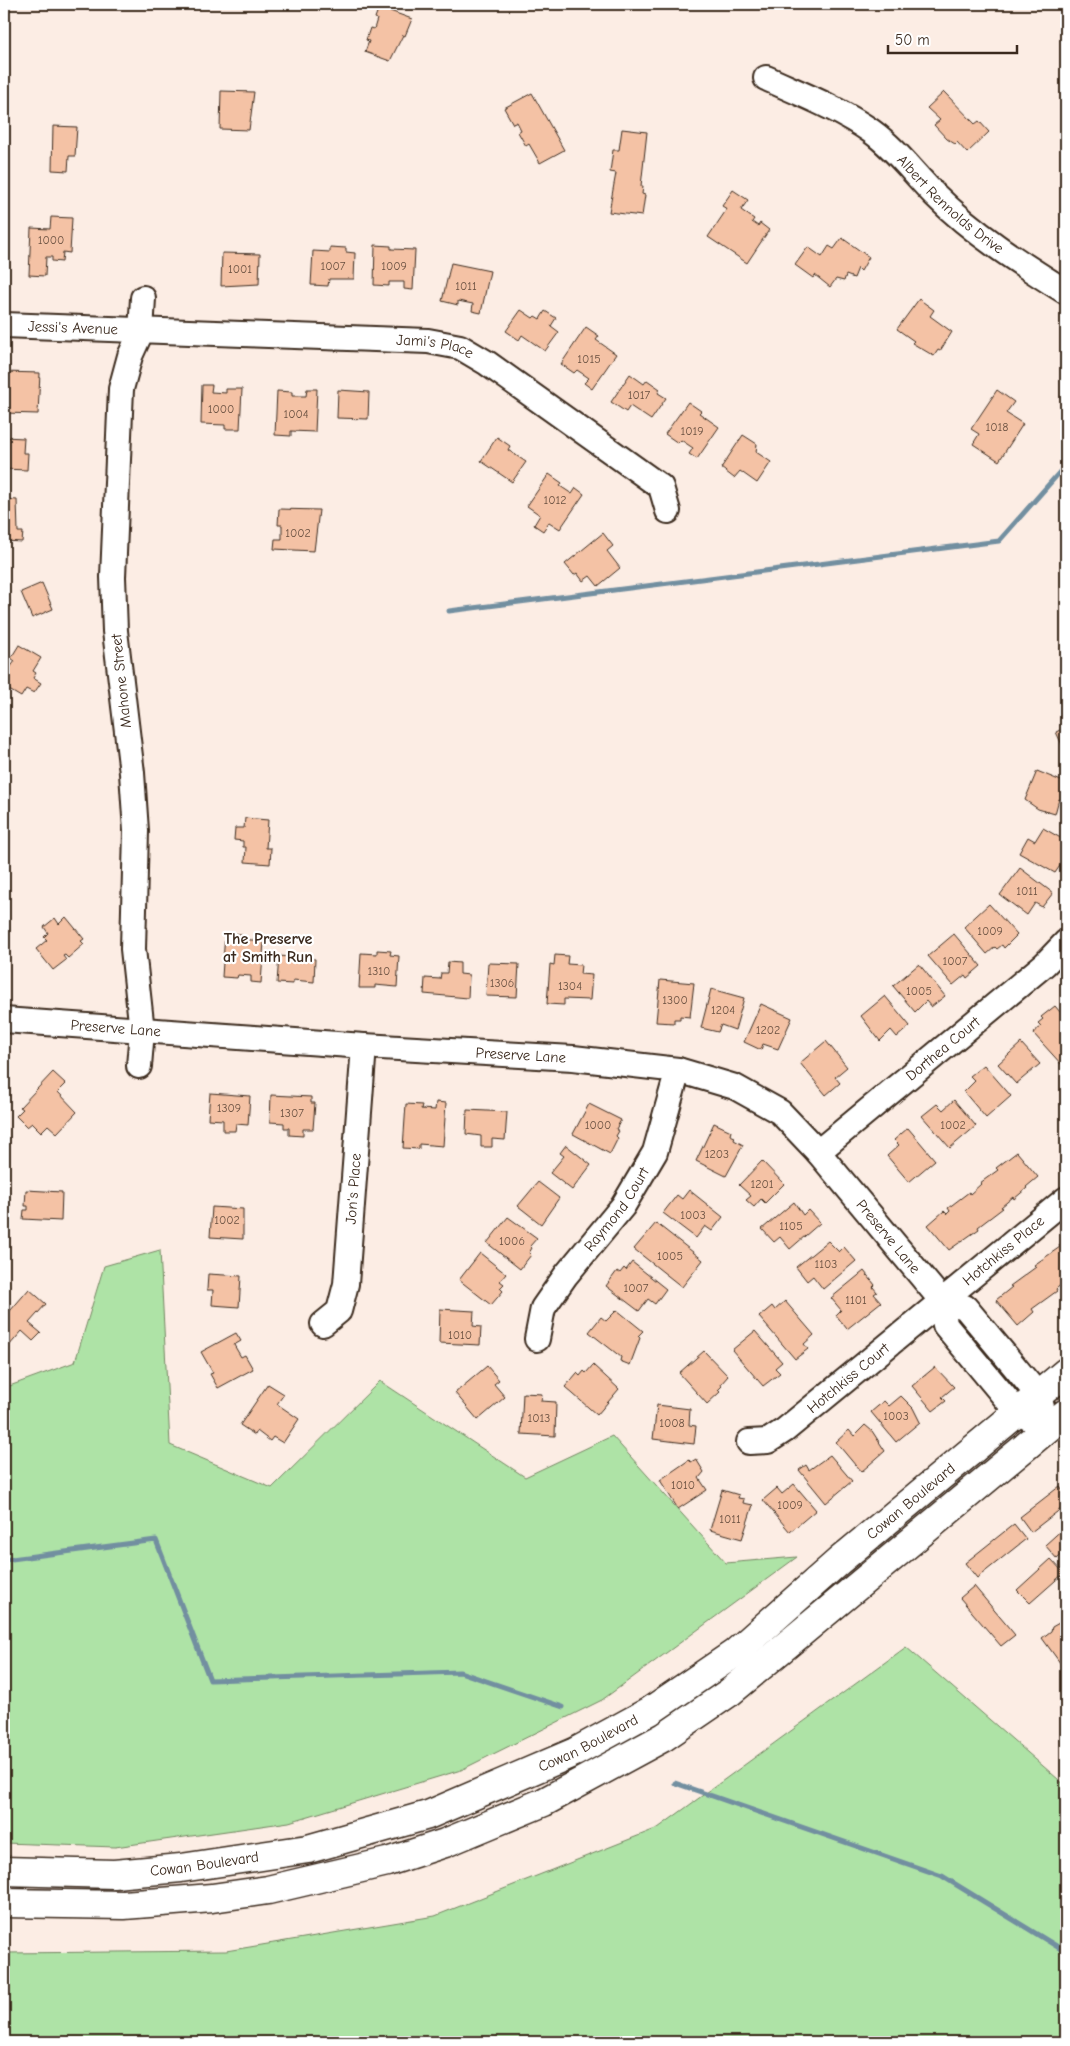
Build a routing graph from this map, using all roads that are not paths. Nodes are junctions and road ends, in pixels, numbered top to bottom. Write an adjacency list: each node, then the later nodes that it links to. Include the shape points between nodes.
1 (766, 78): 2 (street, Albert Rennolds Drive, via 871,131 971,228)
2 (1066, 292)
3 (143, 298): 5 (street, Mahone Street)
4 (4, 325): 5 (street, Jessi's Avenue)
5 (141, 332): 6 (street, Jami's Place, via 428,341 460,347 661,487); 9 (street, Mahone Street, via 121,389 113,577 115,631 134,802 133,950)
6 (668, 511)
7 (1066, 942): 13 (street, Dorthea Court, via 1045,964)
8 (4, 1020): 9 (street, Preserve Lane)
9 (142, 1030): 10 (street, Preserve Lane); 11 (street, Mahone Street)
10 (364, 1046): 12 (street, Preserve Lane, via 573,1058); 16 (street, Jon's Place, via 346,1284 339,1311)
11 (139, 1066)
12 (678, 1070): 13 (street, Preserve Lane, via 735,1086 780,1112); 17 (street, Raymond Court, via 655,1152 623,1206 543,1308)
13 (818, 1152): 15 (street, Preserve Lane)
14 (1066, 1199): 15 (street, Hotchkiss Place)
15 (942, 1301): 19 (street, via 965,1307); 20 (street, via 945,1324); 22 (street, Hotchkiss Court, via 785,1430 768,1440)
16 (322, 1324)
17 (537, 1339)
18 (1066, 1372): 19 (main road, Cowan Boulevard)
19 (1039, 1396): 20 (main road, Cowan Boulevard); 21 (street)
20 (1018, 1412): 21 (street); 24 (main road, Cowan Boulevard, via 734,1653 650,1711 575,1752 428,1815 308,1849 181,1868 114,1874)
21 (1057, 1420): 26 (main road, Cowan Boulevard, via 730,1692 664,1737 544,1802 445,1843 387,1862 268,1890 124,1905)
22 (749, 1442)
23 (4, 1871): 24 (main road, Cowan Boulevard)
24 (63, 1873): 26 (main road)
25 (4, 1903): 26 (main road, Cowan Boulevard)
26 (62, 1905)

